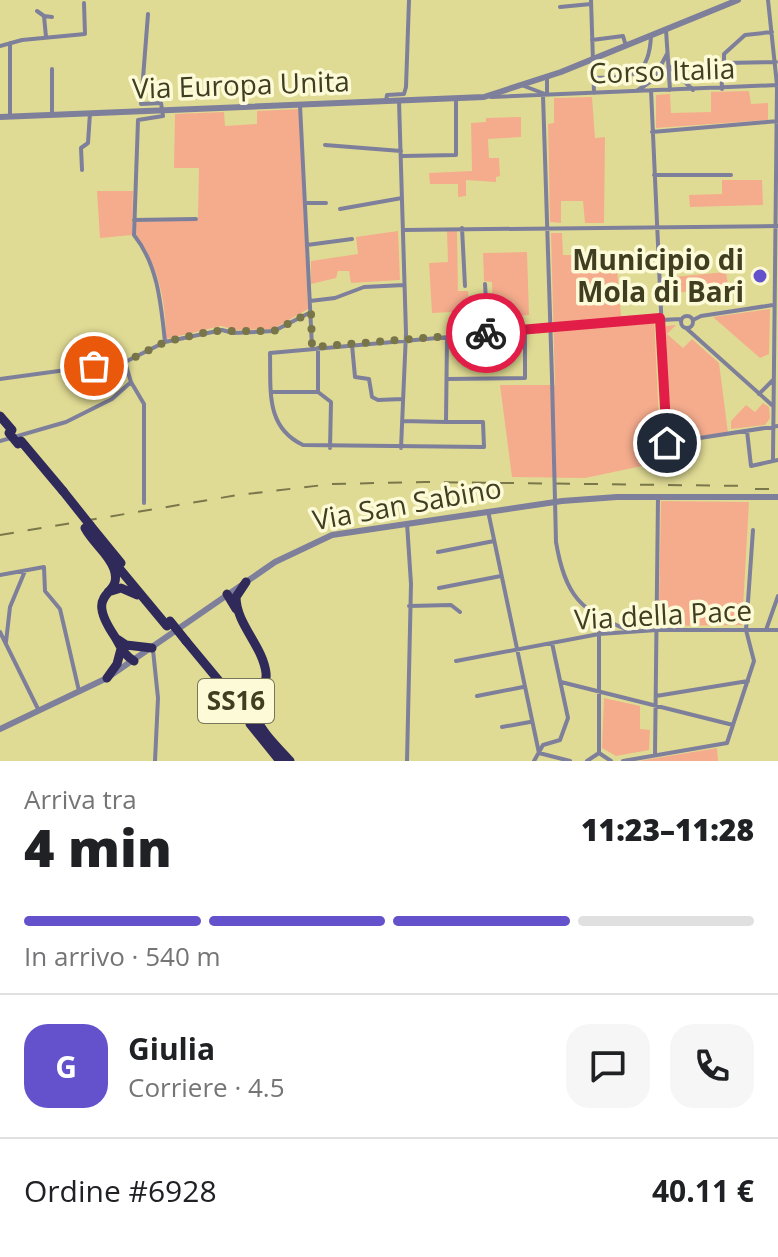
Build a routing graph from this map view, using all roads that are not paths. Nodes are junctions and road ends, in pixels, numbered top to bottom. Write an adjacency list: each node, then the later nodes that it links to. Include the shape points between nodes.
1 (409, 0): 40 (street, via 406,87 404,94 387,95)
2 (738, 0): 13 (street, Via Europa Unita)
3 (768, 0): 11 (street)
4 (591, 2): 6 (street); 17 (street)
5 (84, 3): 16 (street, via 85,34)
6 (560, 7)
7 (37, 11): 9 (street)
8 (148, 14): 43 (street, via 141,104 161,103)
9 (44, 16): 10 (street); 16 (street)
10 (52, 17)
11 (771, 19): 12 (street); 14 (street)
12 (778, 19)
13 (666, 30): 15 (street, Via Europa Unita); 21 (street)
14 (772, 32): 23 (street); 24 (street, via 745,35 724,54)
15 (651, 36): 20 (street, Via Europa Unita); 28 (street, via 648,60 638,72)
16 (46, 37): 18 (street)
17 (592, 40): 20 (street, via 623,36); 22 (street)
18 (10, 43): 19 (street); 46 (street)
19 (0, 46)
20 (626, 46): 22 (street, Via Europa Unita)
21 (668, 52): 25 (street); 35 (street, via 653,80)
22 (592, 59): 27 (street, Via Europa Unita); 28 (street)
23 (777, 62): 24 (street); 29 (street)
24 (724, 63): 31 (street)
25 (668, 66): 33 (street); 34 (street)
26 (52, 69): 45 (street)
27 (547, 77): 30 (street, Via Europa Unita); 37 (street)
28 (593, 78): 36 (street)
29 (778, 85): 31 (street, Corso Italia); 48 (street)
30 (524, 86): 37 (street, Corso Italia); 38 (street, Via Europa Unita)
31 (722, 89): 34 (street, Corso Italia)
32 (651, 90): 33 (street, Corso Italia); 35 (street, Corso Italia); 49 (street)
33 (670, 90): 34 (street, Corso Italia)
34 (693, 90)
35 (636, 91): 36 (street, Corso Italia)
36 (594, 93): 37 (street, Corso Italia)
37 (545, 95): 38 (street, Corso Italia); 63 (street)
38 (484, 97): 39 (street, Via Europa Unita)
39 (456, 98): 41 (street, Via Europa Unita); 52 (street, via 456,155)
40 (386, 101): 41 (street, Via Europa Unita); 42 (street, Via Europa Unita)
41 (399, 101): 52 (street)
42 (300, 105): 43 (street, Via Europa Unita); 58 (street)
43 (164, 110): 44 (street, Via Europa Unita); 62 (street, via 163,116 138,120)
44 (90, 113): 45 (street, Via Europa Unita); 53 (street, via 88,143 81,148)
45 (52, 115): 46 (street, Via Europa Unita)
46 (10, 116): 47 (street, Via Europa Unita)
47 (0, 117)
48 (776, 122): 49 (street); 50 (street)
49 (652, 132): 54 (street)
50 (776, 137): 56 (street)
51 (325, 145): 52 (street)
52 (402, 154): 57 (street)
53 (82, 170)
54 (654, 175): 55 (street); 65 (street)
55 (731, 175)
56 (776, 177): 64 (street)
57 (402, 198): 60 (street); 67 (street)
58 (306, 203): 59 (street); 69 (street)
59 (326, 203)
60 (340, 209)
61 (196, 219): 62 (street)
62 (134, 220): 87 (street, via 134,235 147,251 157,280)
63 (547, 226): 65 (street); 66 (street); 81 (street)
64 (776, 226): 65 (street); 70 (street)
65 (656, 227): 78 (street)
66 (462, 228): 67 (street); 73 (street)
67 (403, 230): 72 (street)
68 (352, 239): 69 (street)
69 (307, 245): 74 (street)
70 (776, 283): 75 (street)
71 (485, 284): 84 (street)
72 (404, 285): 74 (street, via 364,287); 86 (street)
73 (465, 286)
74 (310, 301): 76 (street)
75 (773, 305): 77 (street); 80 (street)
76 (311, 312): 87 (street, via 274,331 222,330); 89 (street)
77 (775, 315): 90 (street)
78 (661, 320): 79 (street); 81 (street); 106 (street, via 667,443)
79 (681, 320): 80 (street); 82 (street)
80 (693, 320): 82 (street)
81 (550, 327): 83 (street); 132 (street, bridge, via 556,542 563,579 575,598)
82 (686, 328): 98 (street)
83 (525, 330): 84 (street); 93 (street, via 525,378)
84 (488, 333): 85 (street)
85 (447, 337): 86 (street); 93 (street)
86 (406, 341): 88 (street); 99 (street)
87 (165, 342): 91 (street)
88 (352, 345): 89 (street); 99 (street, via 355,377 369,379 372,397)
89 (315, 348): 96 (street, via 270,353); 97 (street)
90 (775, 355): 94 (street)
91 (125, 362): 92 (street); 95 (street)
92 (0, 379)
93 (447, 379): 103 (street)
94 (773, 380): 98 (street); 100 (street)
95 (131, 382): 108 (street, via 112,399 66,422); 114 (street, via 144,404)
96 (271, 392): 97 (street); 109 (street, via 271,409 284,433 303,445)
97 (318, 392): 109 (street, via 331,402)
98 (759, 394): 100 (street)
99 (402, 399): 102 (street)
100 (773, 406): 105 (street)
101 (0, 416): 107 (highway, SS16)
102 (402, 421): 103 (street); 110 (street)
103 (446, 422): 110 (street, via 483,422 484,447)
104 (0, 423): 107 (highway, SS16)
105 (776, 426): 106 (street); 111 (street)
106 (747, 431): 111 (street, via 753,467)
107 (11, 432): 117 (highway, SS16, bridge)
108 (0, 441)
109 (330, 448): 110 (street)
110 (401, 448)
111 (776, 459)
112 (658, 497): 113 (street, Via San Sabino); 115 (street, Via San Sabino); 134 (street)
113 (778, 497)
114 (144, 503)
115 (488, 511): 116 (street, Via San Sabino); 119 (street)
116 (407, 523): 124 (street, Via San Sabino, via 318,540); 130 (street)
117 (87, 526): 126 (highway, via 114,568); 133 (highway, SS16)
118 (753, 530): 135 (street)
119 (494, 541): 120 (street); 123 (street)
120 (438, 552)
121 (25, 571): 122 (street); 143 (street, via 10,607); 154 (street, via 44,567 45,591 60,609)
122 (0, 575)
123 (501, 576): 125 (street); 146 (street)
124 (246, 582): 129 (highway)
125 (439, 588)
126 (108, 592): 133 (highway, via 133,591); 144 (highway, via 100,612)
127 (778, 596): 136 (street)
128 (216, 602): 129 (highway); 145 (street)
129 (233, 602): 153 (highway, via 266,668)
130 (409, 606): 131 (street, via 451,605); 169 (street)
131 (460, 612)
132 (599, 617): 139 (street); 140 (street)
133 (169, 623): 141 (highway, SS16, bridge)
134 (657, 630): 135 (street, Via della Pace); 139 (street, Via della Pace); 157 (street)
135 (746, 630): 136 (street, Via della Pace); 150 (street, via 754,661)
136 (766, 630): 137 (street, Via della Pace)
137 (778, 630)
138 (0, 632): 143 (street)
139 (635, 632): 140 (street, Via della Pace)
140 (599, 634): 142 (street, Via della Pace); 155 (street)
141 (186, 643): 153 (highway, via 234,693 248,696); 168 (highway, SS16)
142 (552, 643): 146 (street, Via della Pace); 151 (street)
143 (6, 645): 159 (street)
144 (121, 645): 145 (highway); 147 (highway); 149 (highway)
145 (152, 648): 147 (street); 167 (street, via 158,698)
146 (515, 650): 148 (street, Via della Pace); 152 (street)
147 (134, 661): 149 (street)
148 (456, 661)
149 (107, 678): 154 (street)
150 (750, 681): 157 (street); 161 (street)
151 (561, 682): 155 (street); 164 (street, via 568,721 560,740 543,745)
152 (523, 687): 156 (street); 160 (street)
153 (263, 688): 168 (highway, via 257,705 259,723)
154 (79, 691): 159 (street)
155 (599, 692): 158 (street); 165 (street)
156 (477, 696)
157 (656, 696): 158 (street)
158 (656, 706): 161 (street); 166 (street)
159 (39, 711): 163 (street)
160 (530, 722): 162 (street); 164 (street)
161 (733, 725): 166 (street, via 727,743)
162 (502, 727)
163 (0, 729)
164 (539, 753): 170 (street); 171 (street)
165 (599, 753): 172 (street); 173 (street)
166 (655, 755): 174 (street)
167 (155, 761)
168 (285, 761)
169 (407, 761)
170 (534, 761)
171 (570, 761)
172 (587, 761)
173 (611, 761)
174 (623, 761)

